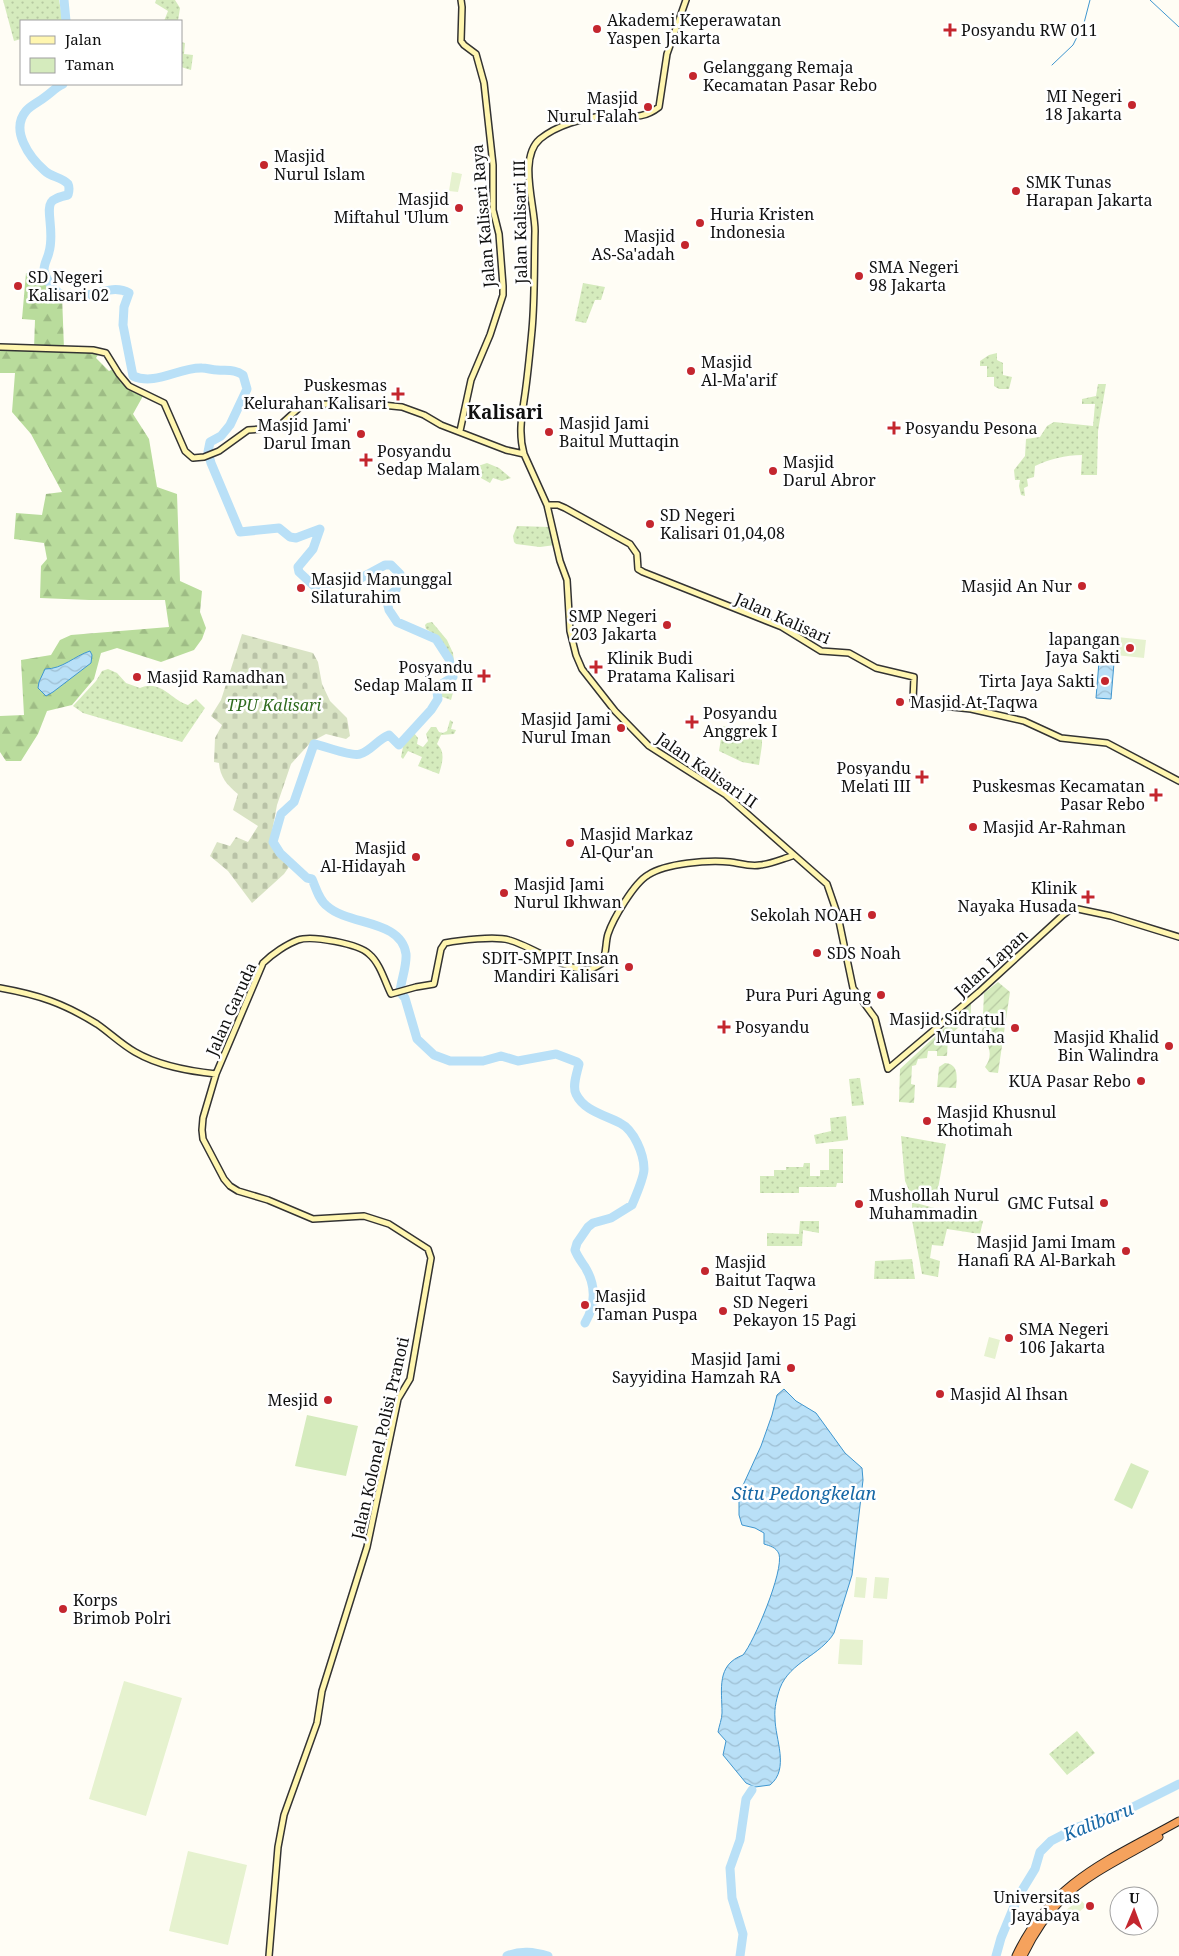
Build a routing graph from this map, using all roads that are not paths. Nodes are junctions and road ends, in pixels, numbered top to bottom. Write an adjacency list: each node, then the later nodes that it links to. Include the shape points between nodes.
1 (461, 0): 4 (street, Jalan Kalisari Raya, via 461,39 476,54 486,94 493,210 500,238 504,286 490,336 471,380)
2 (686, 0): 5 (street, Jalan Kalisari III, via 667,54 659,107 645,116 605,116 565,126 542,137 531,152 529,167 535,262 532,331 520,422)
3 (0, 347): 4 (street, via 106,352 129,386 165,405 188,454 193,458 212,455 246,431 275,429 298,408 313,404 402,407)
4 (460, 431): 5 (street)
5 (524, 454): 6 (street)
6 (547, 505): 7 (street, Jalan Kalisari, via 563,507 630,544 636,552 638,568 643,572 782,627 820,650 849,653 876,668 914,677 915,703 972,709 1020,720 1062,738 1107,742); 8 (street, Jalan Kalisari II, via 568,582 572,642 587,677 649,746 729,798)
7 (1179, 781)
8 (792, 856): 11 (street, Jalan Kalisari II, via 827,884 838,916 853,988 875,1018); 12 (street, Jalan Garuda, via 760,865 721,861 690,864 646,876 616,918 608,934 603,960 593,968 572,967 508,940 494,938 445,943 441,949 436,982 394,993 373,958 363,950 320,940 294,942 263,964)
9 (1179, 938): 11 (street, Jalan Lapan, via 1111,916 1072,909)
10 (0, 988): 12 (street, via 58,1003 152,1059 181,1069)
11 (888, 1069)
12 (216, 1074): 17 (street, Jalan Kolonel Polisi Pranoti, via 204,1112 202,1132 230,1186 313,1219 364,1216 384,1222 428,1250 431,1258 410,1379 398,1399 367,1547 322,1691 317,1723 284,1815 278,1847)
13 (1179, 1821): 15 (highway)
14 (1179, 1826): 15 (highway)
15 (1163, 1832): 16 (highway, via 1080,1884)
16 (1048, 1910): 18 (highway, via 1032,1928); 19 (highway)
17 (269, 1956)
18 (1016, 1956)
19 (1023, 1956)

